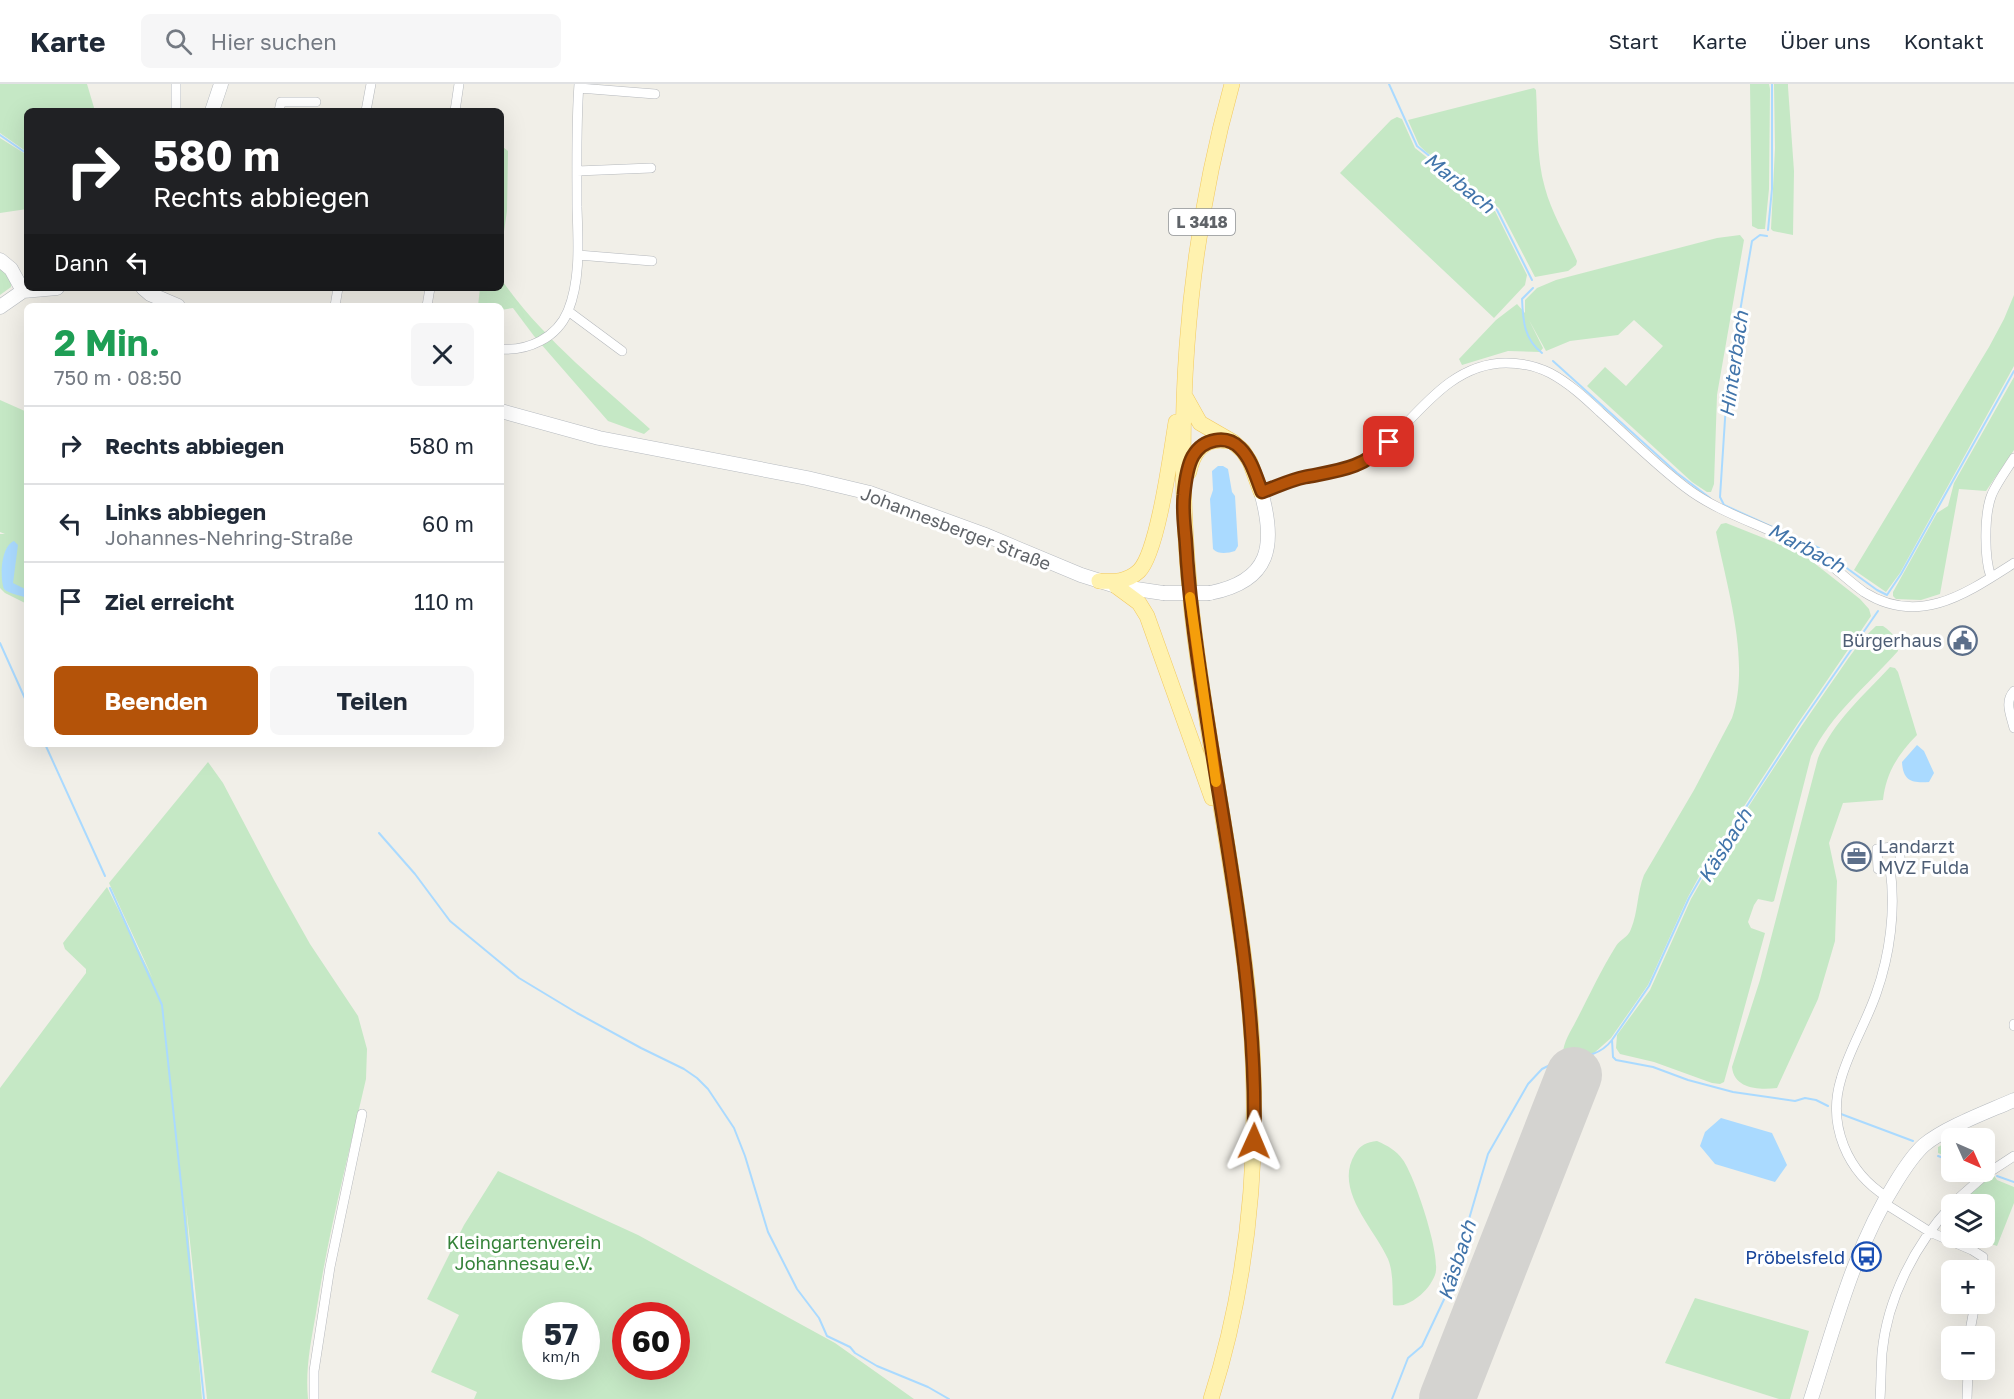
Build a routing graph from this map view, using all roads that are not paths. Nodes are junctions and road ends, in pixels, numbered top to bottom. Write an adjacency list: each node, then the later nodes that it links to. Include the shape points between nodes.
1 (176, 84): 9 (street)
2 (221, 84): 10 (street)
3 (371, 84): 12 (street)
4 (459, 84): 13 (street)
5 (1232, 84): 26 (main road, L 3418, via 1202,225)
6 (579, 86): 7 (street); 15 (street)
7 (655, 94)
8 (316, 102): 11 (street, via 280,102)
9 (176, 108)
10 (213, 108)
11 (279, 108)
12 (367, 108)
13 (455, 108)
14 (651, 168): 15 (street)
15 (577, 171): 16 (street)
16 (578, 255): 18 (street); 23 (street)
17 (0, 260): 19 (street, via 11,269)
18 (652, 261)
19 (24, 291): 22 (street)
20 (146, 291): 21 (street)
21 (171, 303)
22 (0, 307)
23 (568, 311): 24 (street, via 543,340 518,349); 25 (street)
24 (504, 349)
25 (622, 351)
26 (1186, 363): 27 (main road, L 3418); 35 (main road, via 1162,501 1146,560 1131,577)
27 (1185, 394): 29 (main road, via 1200,423); 32 (main road, L 3418)
28 (504, 412): 35 (street, Johannesberger Straße, via 599,438 870,493)
29 (1233, 442): 31 (main road, via 1250,462); 32 (main road, via 1215,440 1197,450)
30 (2014, 458): 34 (street, via 1992,494 1988,510 1987,566)
31 (1262, 492): 34 (street, via 1362,463 1380,451 1430,399 1459,376 1481,366 1515,363 1539,368 1559,378 1700,497 1814,552 1876,598 1901,606 1928,606 1951,599); 36 (street, Johannesberger Straße, bridge, via 1269,529 1267,549 1256,572 1241,583 1210,593 1163,593)
32 (1184, 495): 39 (main road, L 3418, via 1192,615)
33 (2014, 563): 34 (street)
34 (1991, 577)
35 (1099, 581): 36 (street, Johannesberger Straße)
36 (1116, 586): 39 (main road, via 1139,603 1147,616 1217,810)
37 (2012, 694): 38 (street, via 2009,705)
38 (2014, 728)
39 (1226, 848): 51 (main road, L 3418, via 1248,997 1254,1141 1242,1267)
40 (1890, 868): 45 (street, via 1892,912 1885,964 1841,1079 1836,1109 1847,1155 1866,1183)
41 (2014, 1100): 45 (street, via 1934,1138 1916,1153)
42 (362, 1114): 50 (street, via 330,1267 314,1371)
43 (2014, 1156): 44 (street)
44 (1963, 1194)
45 (1885, 1200): 47 (street); 52 (street, via 1865,1240)
46 (1941, 1218): 47 (street)
47 (1930, 1232): 48 (street, via 1972,1250); 53 (street, via 1896,1293 1882,1350)
48 (1983, 1260)
49 (1968, 1380): 54 (street)
50 (314, 1399)
51 (1210, 1399)
52 (1811, 1399)
53 (1880, 1399)
54 (1967, 1399)

